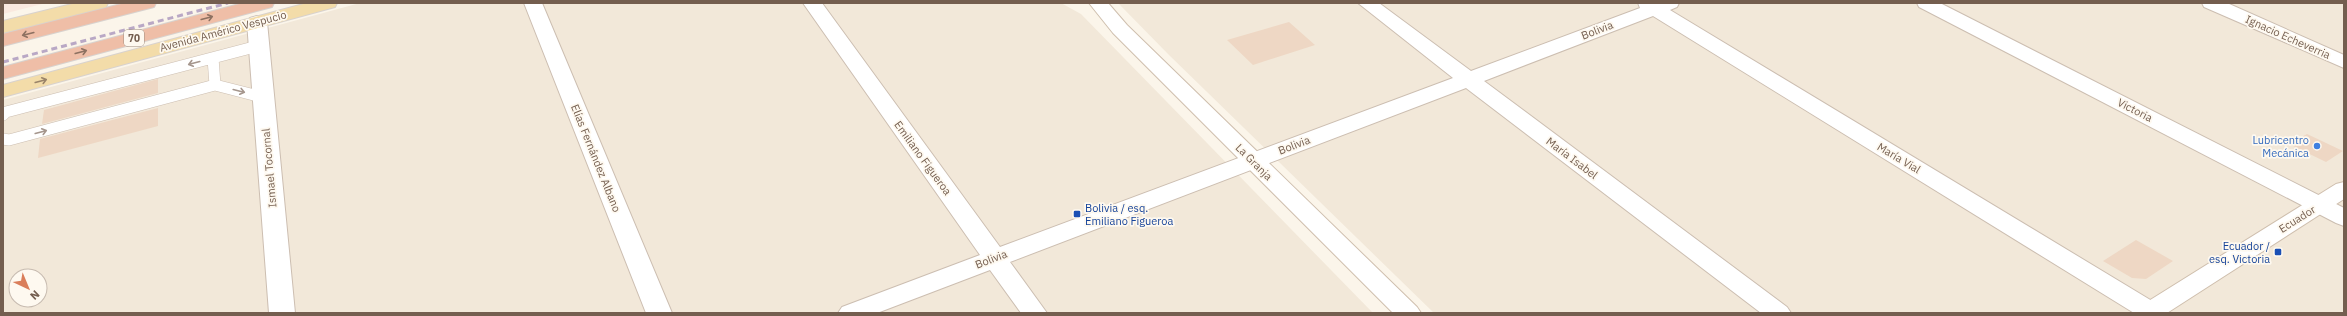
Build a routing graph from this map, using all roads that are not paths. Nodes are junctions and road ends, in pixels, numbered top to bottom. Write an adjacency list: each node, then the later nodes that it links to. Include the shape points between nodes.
1 (99, 3): 12 (main road)
2 (147, 3): 13 (highway, one-way to 13)
3 (328, 3): 11 (main road, Avenida Américo Vespucio)
4 (533, 3): 31 (street, Elías Fernández Albano)
5 (812, 3): 28 (street, Emiliano Figueroa)
6 (1367, 3): 18 (street, María Isabel)
7 (1926, 3): 26 (street, Victoria)
8 (2211, 3): 16 (street, Ignacio Echeverria)
9 (1098, 5): 24 (street, La Granja)
10 (1657, 5): 18 (street, Bolivia); 29 (street, María Vial)
11 (261, 13): 14 (street, Ismael Tocornal); 17 (highway, 70, one-way to 11); 20 (main road, Avenida Américo Vespucio, one-way to 11)
12 (3, 27)
13 (3, 40)
14 (258, 46): 15 (lane); 21 (street, Ismael Tocornal)
15 (213, 58): 19 (lane); 22 (lane, one-way to 22, via 6,112)
16 (2344, 62)
17 (3, 73)
18 (1468, 79): 24 (street, Bolivia); 35 (street, María Isabel)
19 (215, 85): 21 (lane, one-way to 21); 23 (lane, one-way to 19, via 9,140)
20 (3, 91)
21 (262, 97): 30 (street, Ismael Tocornal)
22 (3, 115)
23 (3, 139)
24 (1252, 161): 28 (street, Bolivia); 34 (street, La Granja)
25 (2344, 189): 26 (street, Ecuador)
26 (2319, 205): 27 (street, Victoria); 29 (street, Ecuador)
27 (2344, 218)
28 (995, 257): 32 (street, Bolivia); 33 (street, Emiliano Figueroa)
29 (2151, 312)
30 (282, 313)
31 (659, 313)
32 (851, 313)
33 (1034, 313)
34 (1408, 313)
35 (1778, 313)

